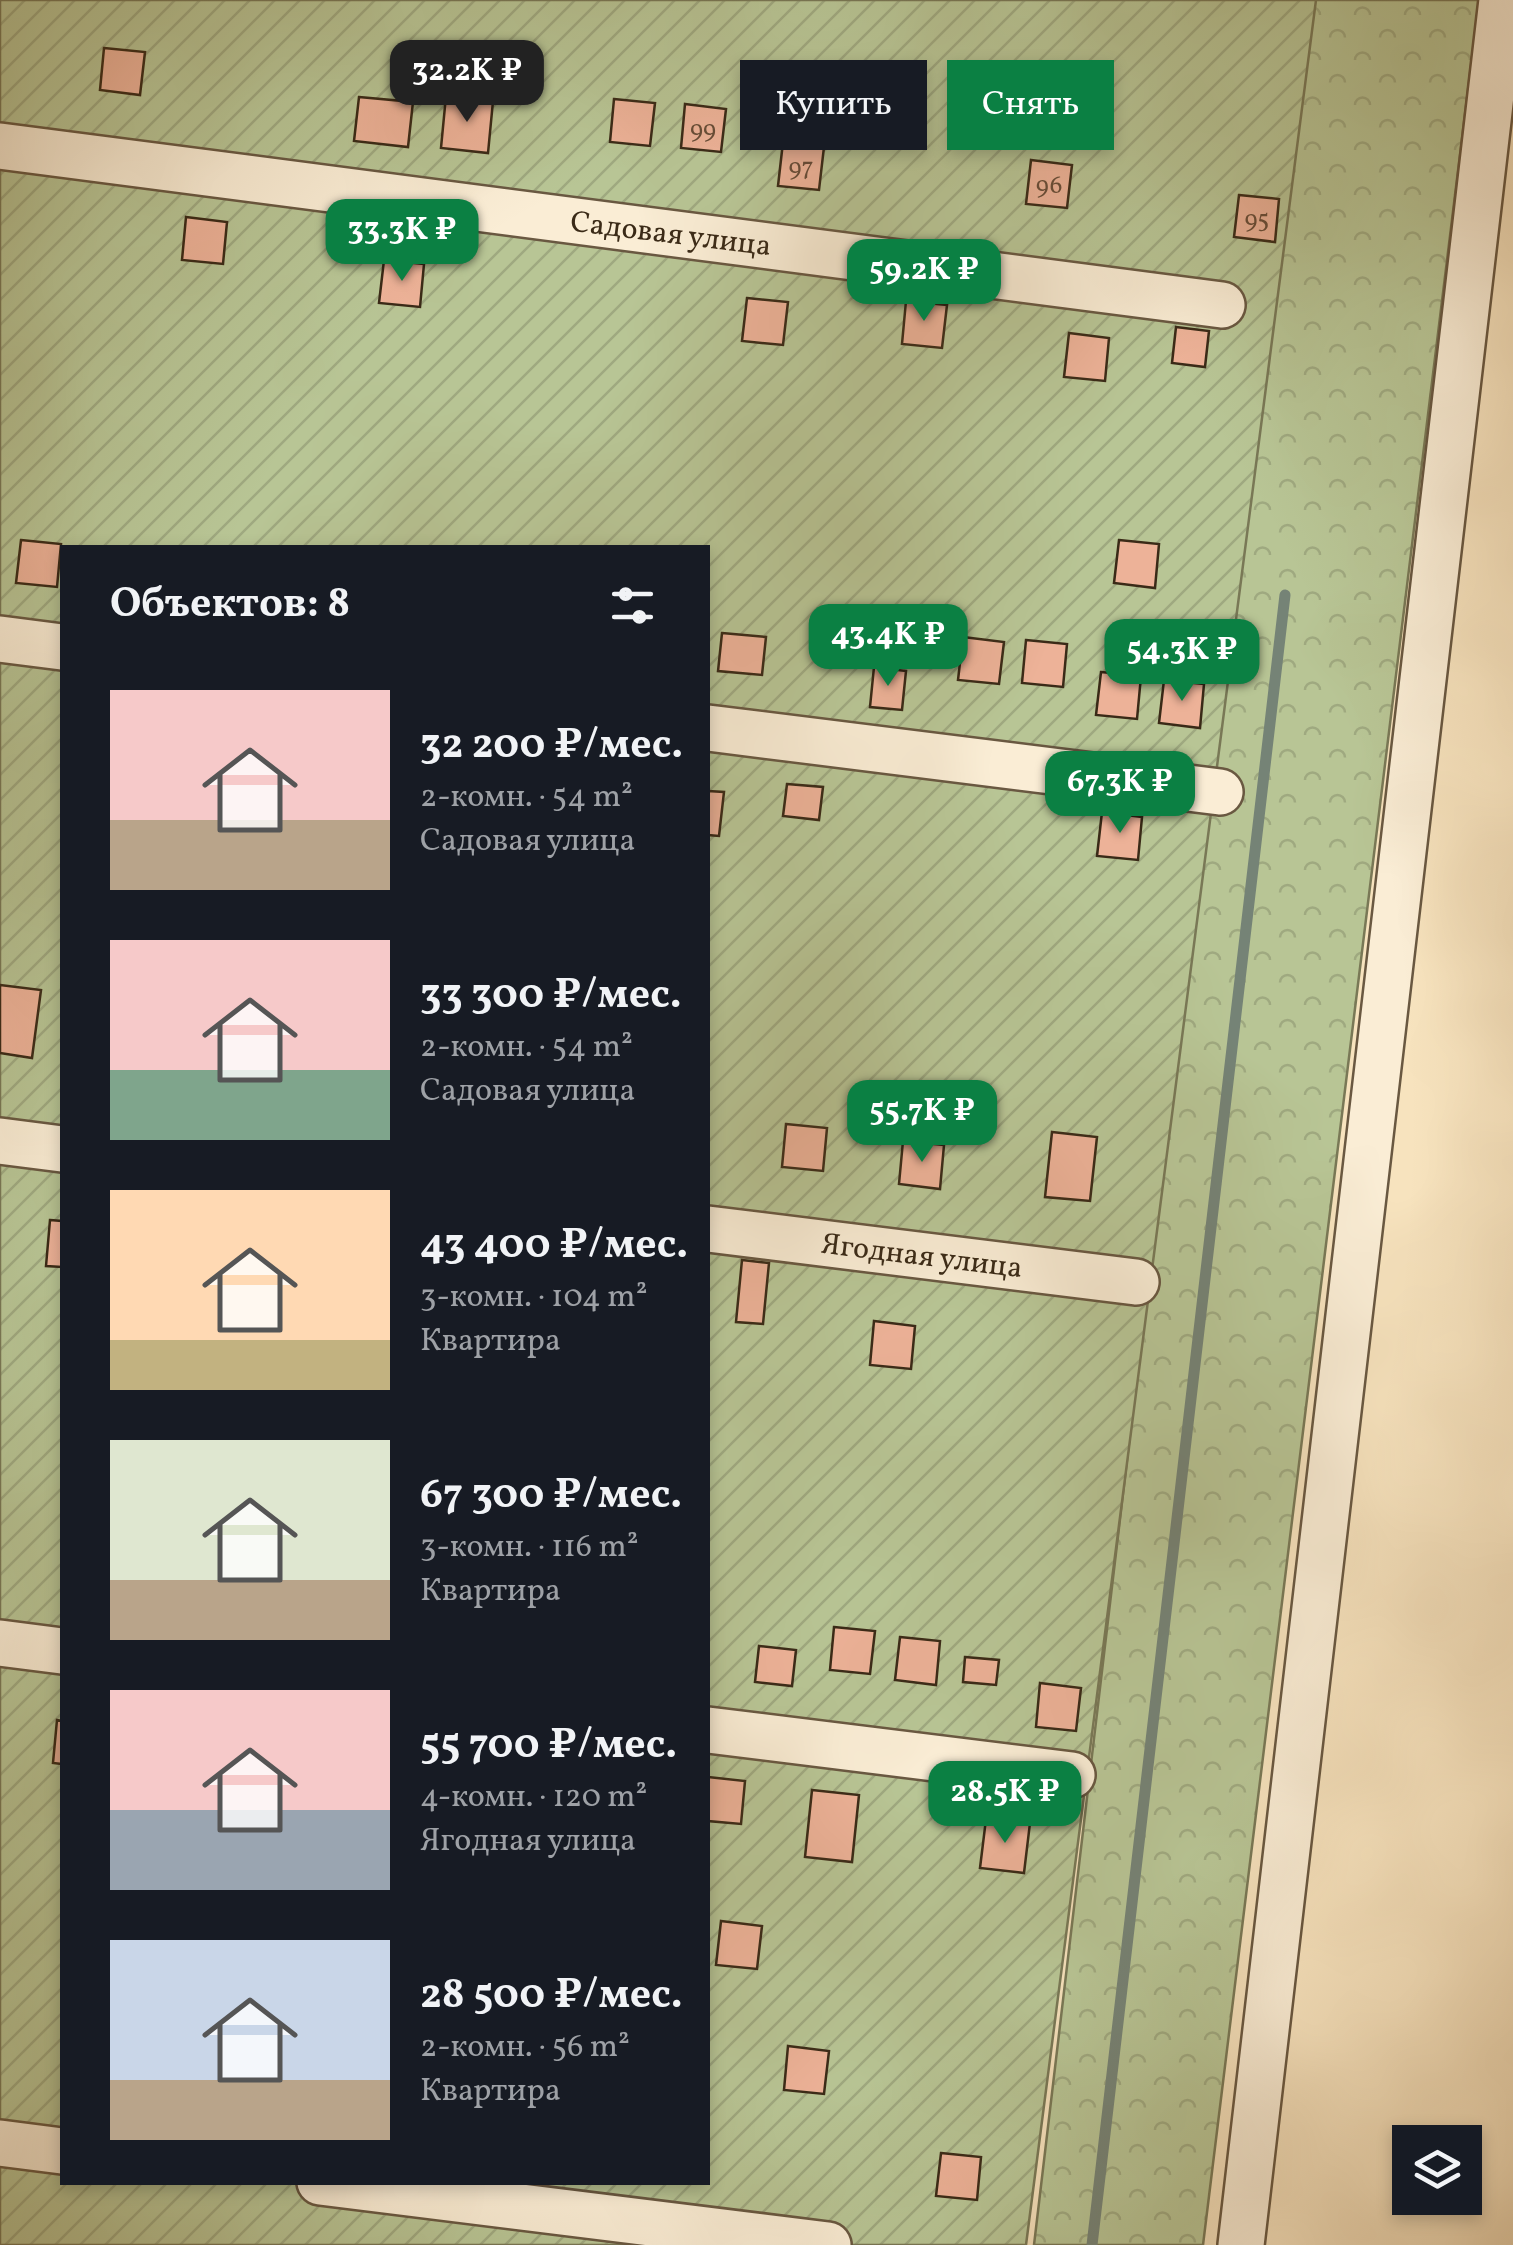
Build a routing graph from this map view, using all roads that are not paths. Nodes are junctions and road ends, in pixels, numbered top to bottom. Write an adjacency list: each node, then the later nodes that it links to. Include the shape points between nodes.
1 (1502, 0): 20 (street)
2 (0, 146): 3 (street, Садовая улица)
3 (1222, 305)
4 (0, 639): 5 (street)
5 (60, 647)
6 (710, 728): 7 (street)
7 (1220, 792)
8 (0, 1141): 9 (street)
9 (60, 1149)
10 (710, 1229): 11 (street, Ягодная улица)
11 (1136, 1282)
12 (0, 1643): 13 (street)
13 (60, 1651)
14 (710, 1730): 15 (street)
15 (1072, 1776)
16 (0, 2143): 17 (street)
17 (60, 2151)
18 (344, 2185): 19 (street)
19 (828, 2245)
20 (1241, 2245)

